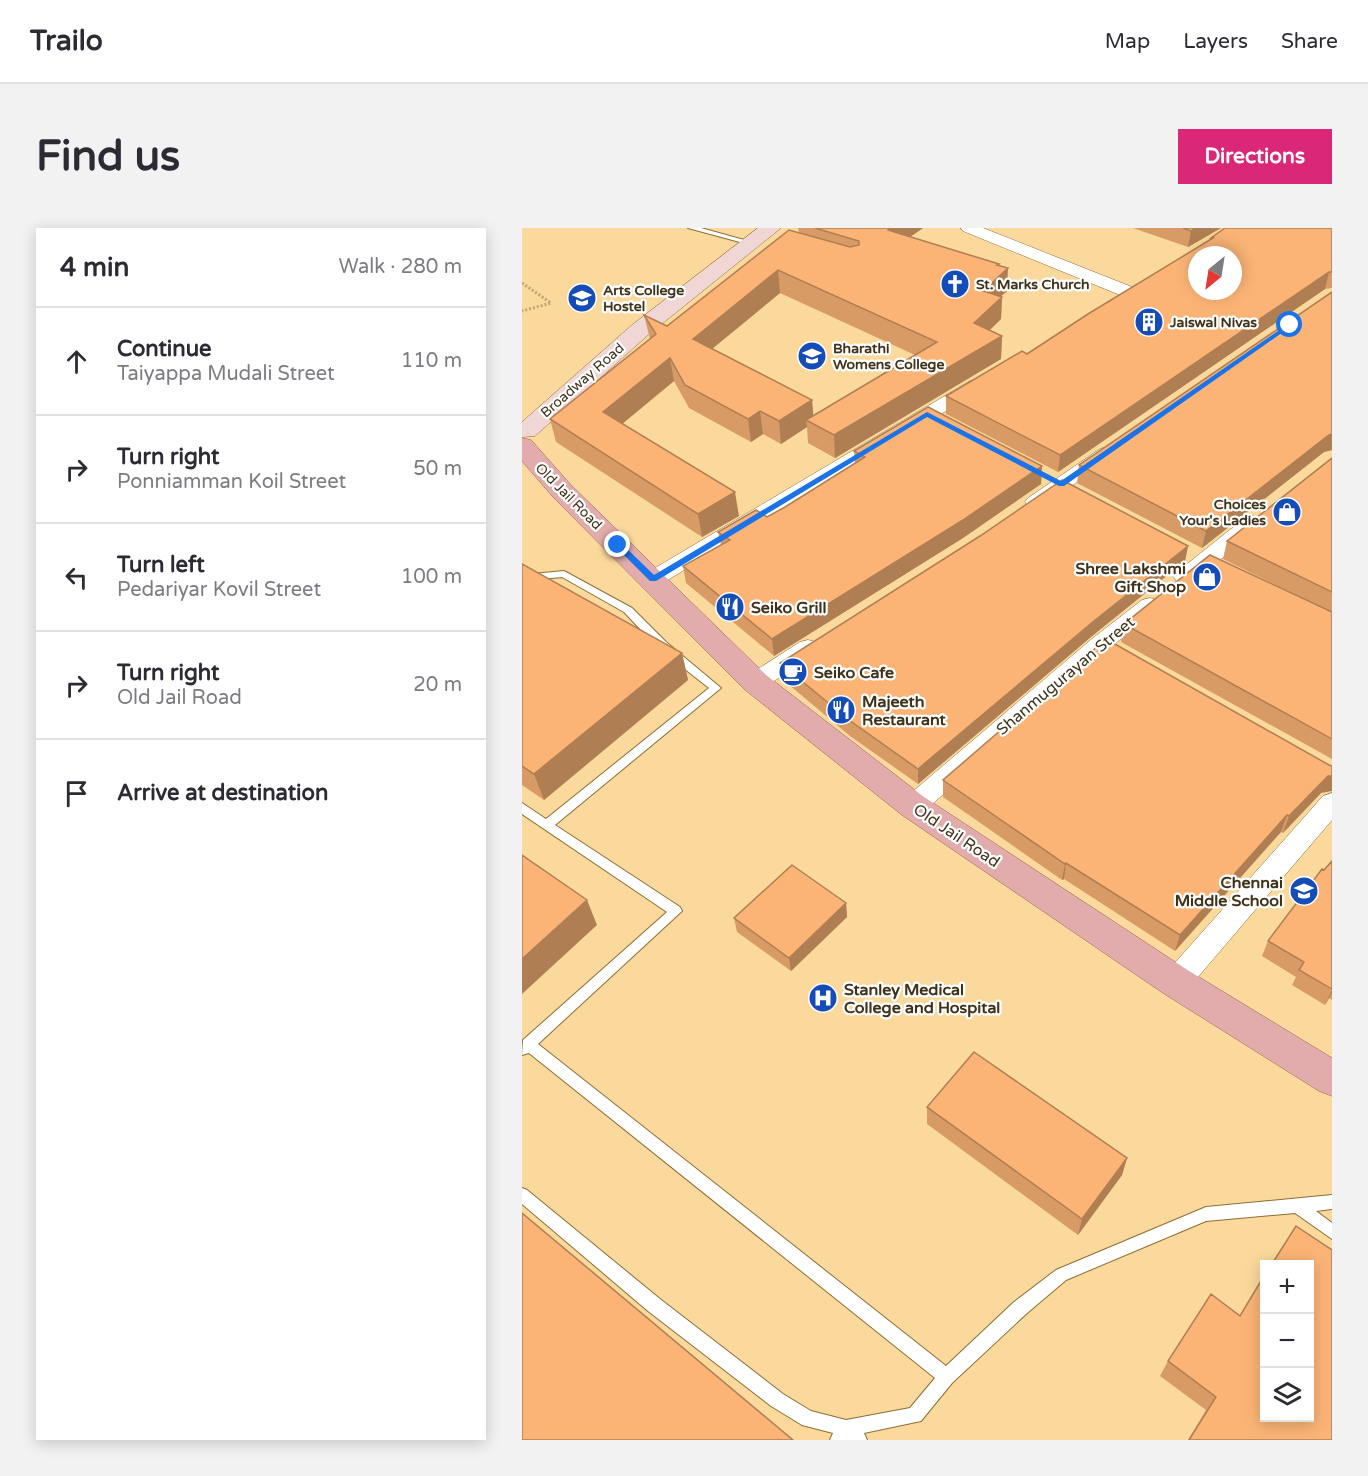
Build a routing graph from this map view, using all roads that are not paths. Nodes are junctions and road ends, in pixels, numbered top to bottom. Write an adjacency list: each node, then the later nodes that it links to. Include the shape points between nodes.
1 (692, 228): 3 (lane)
2 (969, 228): 4 (street, via 1136,290)
3 (762, 238): 5 (main road, Broadway Road)
4 (1111, 305)
5 (640, 330): 7 (main road, Broadway Road); 10 (main road, Broadway Road)
6 (988, 378): 8 (street)
7 (529, 399)
8 (927, 414): 9 (street); 23 (street)
9 (947, 425)
10 (523, 435): 18 (main road, Old Jail Road, via 562,491)
11 (1118, 444): 14 (street)
12 (1041, 473): 14 (street)
13 (522, 481): 18 (main road, Old Jail Road)
14 (1061, 484): 15 (street); 17 (street)
15 (1082, 495)
16 (1269, 510): 20 (street, Shanmugurayan Street)
17 (1016, 515)
18 (618, 545): 23 (main road, Old Jail Road)
19 (1184, 550): 20 (street)
20 (1205, 561): 21 (street); 27 (street, Shanmugurayan Street, via 1111,649)
21 (1226, 572)
22 (522, 578): 29 (lane, via 564,574 628,610 662,645 716,688)
23 (653, 579): 25 (main road, Old Jail Road)
24 (824, 638): 25 (street)
25 (755, 682): 27 (main road, Old Jail Road)
26 (1332, 803): 30 (street)
27 (913, 806): 30 (main road, Old Jail Road)
28 (522, 808): 29 (lane)
29 (546, 825): 31 (lane, via 676,911)
30 (1176, 982): 32 (main road, Old Jail Road)
31 (525, 1047): 37 (lane)
32 (1332, 1079)
33 (522, 1195): 38 (lane, via 654,1305 777,1400)
34 (1332, 1202): 35 (lane)
35 (1297, 1205): 36 (lane); 37 (lane, via 1206,1214 1061,1275)
36 (1332, 1232)
37 (946, 1377): 38 (lane, via 915,1415)
38 (842, 1434): 39 (lane)
39 (860, 1440)

